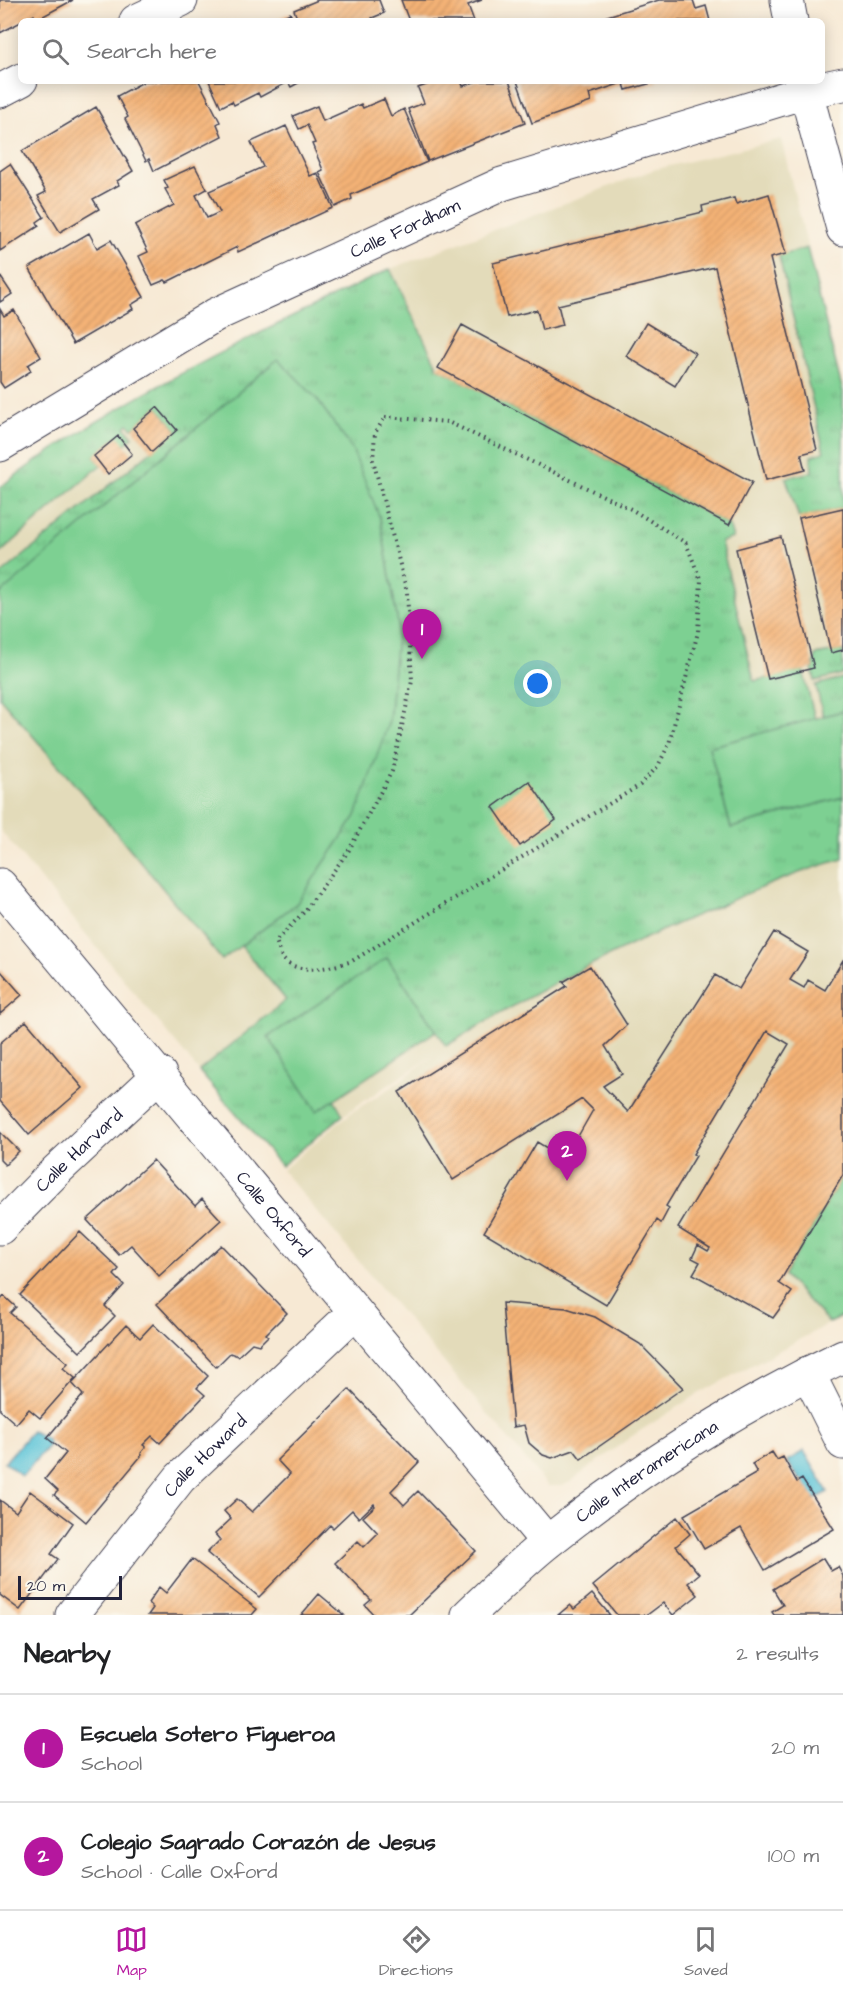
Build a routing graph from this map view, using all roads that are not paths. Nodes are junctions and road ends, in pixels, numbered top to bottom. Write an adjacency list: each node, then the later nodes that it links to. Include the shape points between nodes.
1 (181, 0): 3 (street)
2 (787, 0): 4 (street)
3 (142, 18)
4 (790, 18)
5 (18, 82): 8 (street)
6 (843, 84): 7 (street, Calle Fordham)
7 (804, 86): 9 (street); 10 (street, Calle Fordham, via 502,184 215,315)
8 (0, 91)
9 (843, 229)
10 (0, 445)
11 (0, 885): 12 (street, Calle Oxford)
12 (160, 1074): 13 (street, Calle Harvard); 14 (street, Calle Oxford)
13 (0, 1228)
14 (355, 1312): 18 (street, Calle Oxford); 19 (street, Calle Howard, via 180,1478)
15 (843, 1356): 16 (street, Calle Interamericana)
16 (808, 1373): 17 (street); 18 (street, Calle Interamericana, via 698,1436)
17 (843, 1443)
18 (547, 1542): 20 (street, Calle Interamericana)
19 (72, 1615)
20 (468, 1615)

